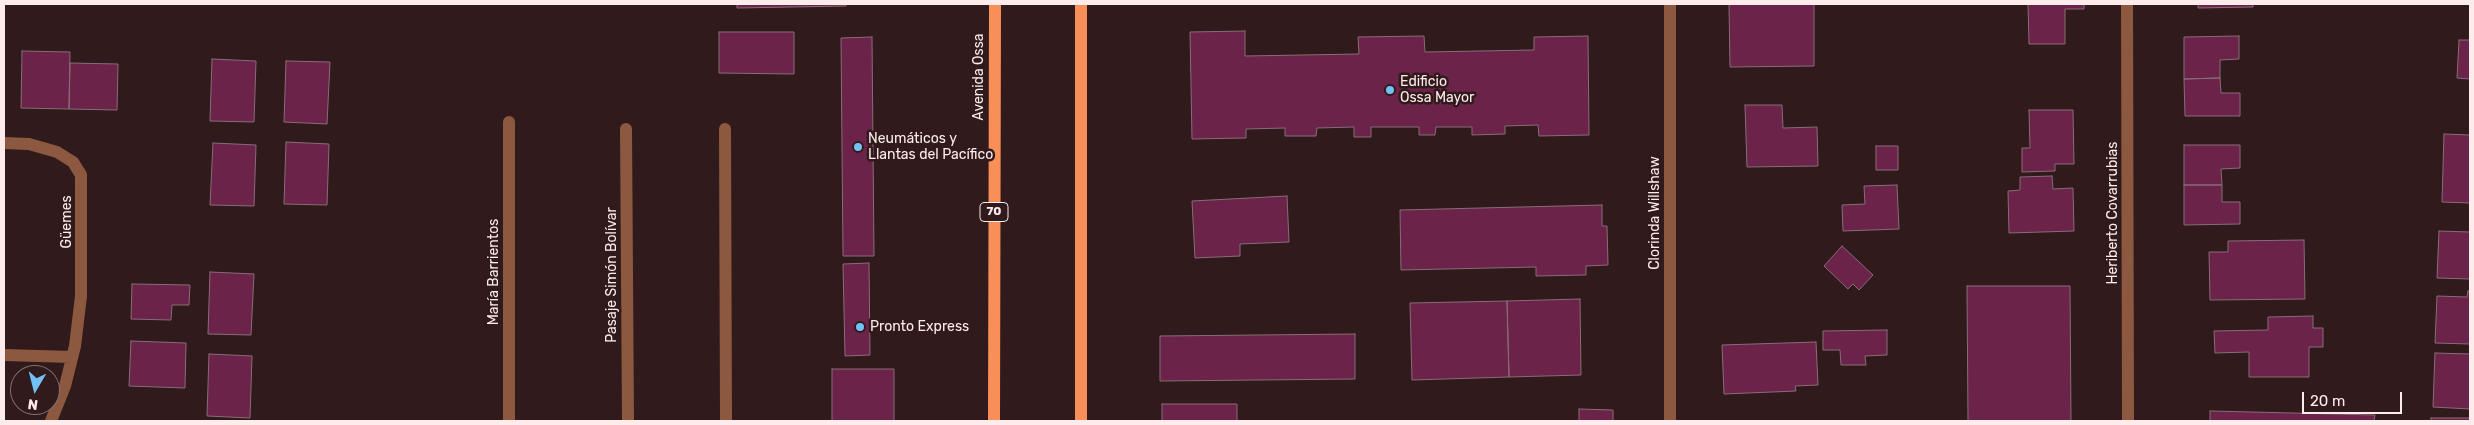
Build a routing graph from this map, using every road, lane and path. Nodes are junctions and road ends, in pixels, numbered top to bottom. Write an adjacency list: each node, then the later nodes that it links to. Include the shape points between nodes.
1 (994, 4): 15 (main road, Avenida Ossa / 70)
2 (1081, 4): 16 (main road)
3 (1670, 4): 17 (street, Clorinda Willshaw)
4 (2127, 4): 18 (street, Heriberto Covarrubias)
5 (509, 122): 12 (street, María Barrientos)
6 (626, 129): 13 (street, Pasaje Simón Bolívar)
7 (725, 129): 14 (street)
8 (4, 143): 10 (street, Güemes, via 29,144 57,152 73,162 81,175 82,296)
9 (4, 355): 10 (street)
10 (72, 357): 11 (street, Güemes)
11 (51, 421)
12 (509, 421)
13 (628, 421)
14 (726, 421)
15 (994, 421)
16 (1081, 421)
17 (1670, 421)
18 (2128, 421)

